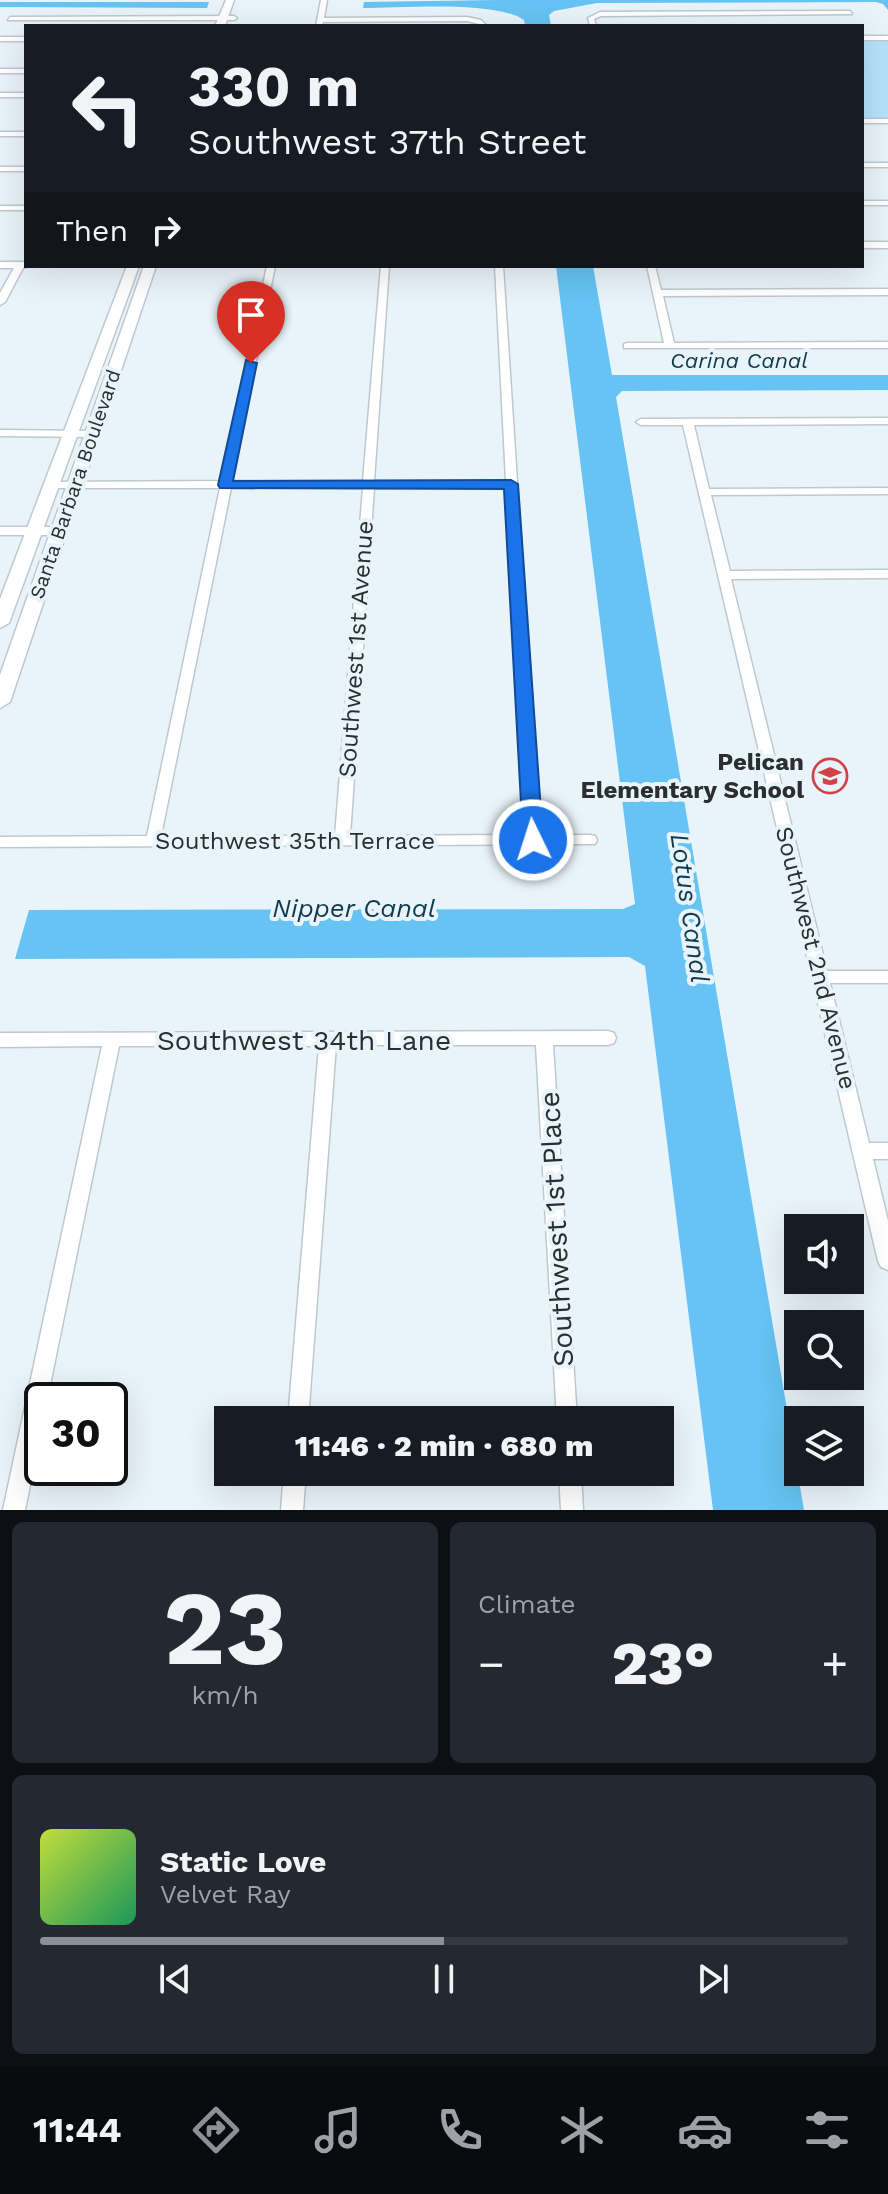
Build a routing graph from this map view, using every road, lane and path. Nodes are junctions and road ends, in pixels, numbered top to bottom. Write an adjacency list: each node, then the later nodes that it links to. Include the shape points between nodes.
1 (230, 0): 7 (main road)
2 (240, 0): 8 (main road)
3 (324, 0): 9 (street)
4 (845, 6): 5 (street)
5 (850, 13): 12 (street, via 594,15); 13 (street)
6 (10, 19): 7 (street)
7 (222, 22): 8 (street)
8 (233, 22)
9 (320, 23): 10 (street)
10 (401, 23): 11 (street)
11 (482, 24)
12 (592, 24)
13 (857, 24)
14 (864, 33): 15 (street)
15 (888, 38)
16 (0, 39): 17 (street)
17 (24, 39)
18 (0, 71): 19 (street)
19 (24, 71)
20 (0, 95): 21 (street)
21 (24, 95)
22 (864, 121): 23 (street)
23 (888, 121)
24 (0, 134): 25 (street)
25 (24, 134)
26 (864, 165): 27 (street)
27 (888, 165)
28 (0, 169): 29 (street)
29 (24, 169)
30 (864, 203): 31 (street)
31 (888, 203)
32 (0, 208): 33 (street)
33 (24, 208)
34 (864, 245): 35 (street)
35 (888, 245)
36 (0, 265): 37 (street)
37 (22, 266): 46 (street)
38 (132, 268): 50 (main road, Santa Barbara Boulevard)
39 (149, 268): 51 (main road, Santa Barbara Boulevard)
40 (271, 268): 61 (street)
41 (385, 268): 62 (street, Southwest 1st Avenue)
42 (499, 268): 58 (street)
43 (652, 268): 45 (street)
44 (888, 292): 45 (street)
45 (658, 293): 49 (street)
46 (0, 302)
47 (888, 345): 49 (street)
48 (627, 346): 49 (street)
49 (670, 346)
50 (102, 347): 51 (main road); 56 (main road, Santa Barbara Boulevard)
51 (123, 347): 57 (main road, Santa Barbara Boulevard)
52 (888, 421): 54 (street)
53 (641, 422): 54 (street)
54 (688, 422): 64 (street, Southwest 2nd Avenue)
55 (0, 433): 56 (street)
56 (70, 433): 57 (street); 59 (main road, Santa Barbara Boulevard)
57 (93, 434): 60 (main road, Santa Barbara Boulevard)
58 (511, 484): 62 (street); 74 (street)
59 (51, 485): 60 (street); 66 (main road, Santa Barbara Boulevard)
60 (75, 485): 61 (street); 67 (main road, Santa Barbara Boulevard)
61 (225, 485): 62 (street); 76 (street)
62 (368, 485): 73 (street, Southwest 1st Avenue)
63 (888, 491): 64 (street)
64 (705, 492): 69 (street, Southwest 2nd Avenue)
65 (0, 531): 66 (street)
66 (34, 531): 67 (street); 70 (main road, Santa Barbara Boulevard)
67 (59, 531): 71 (main road, Santa Barbara Boulevard)
68 (888, 574): 69 (street)
69 (724, 575): 78 (street, Southwest 2nd Avenue)
70 (0, 623)
71 (6, 669): 72 (main road, Santa Barbara Boulevard)
72 (0, 702)
73 (342, 840): 74 (street, Southwest 35th Terrace); 76 (street, Southwest 35th Terrace)
74 (533, 840): 75 (street, Southwest 35th Terrace)
75 (590, 840)
76 (153, 841): 77 (street, Southwest 35th Terrace)
77 (0, 842)
78 (820, 977): 79 (street); 85 (street, Southwest 2nd Avenue)
79 (888, 977)
80 (608, 1038): 81 (street, Southwest 34th Lane)
81 (544, 1039): 84 (street, Southwest 34th Lane); 89 (street, Southwest 1st Place)
82 (0, 1040): 83 (street, Southwest 34th Lane)
83 (112, 1040): 84 (street, Southwest 34th Lane); 92 (street)
84 (328, 1040): 88 (street)
85 (862, 1151): 86 (street); 87 (street, Southwest 2nd Avenue)
86 (888, 1151)
87 (888, 1261)
88 (299, 1406)
89 (566, 1406)
90 (294, 1486): 93 (street)
91 (571, 1486): 94 (street)
92 (14, 1510)
93 (292, 1510)
94 (572, 1510)

